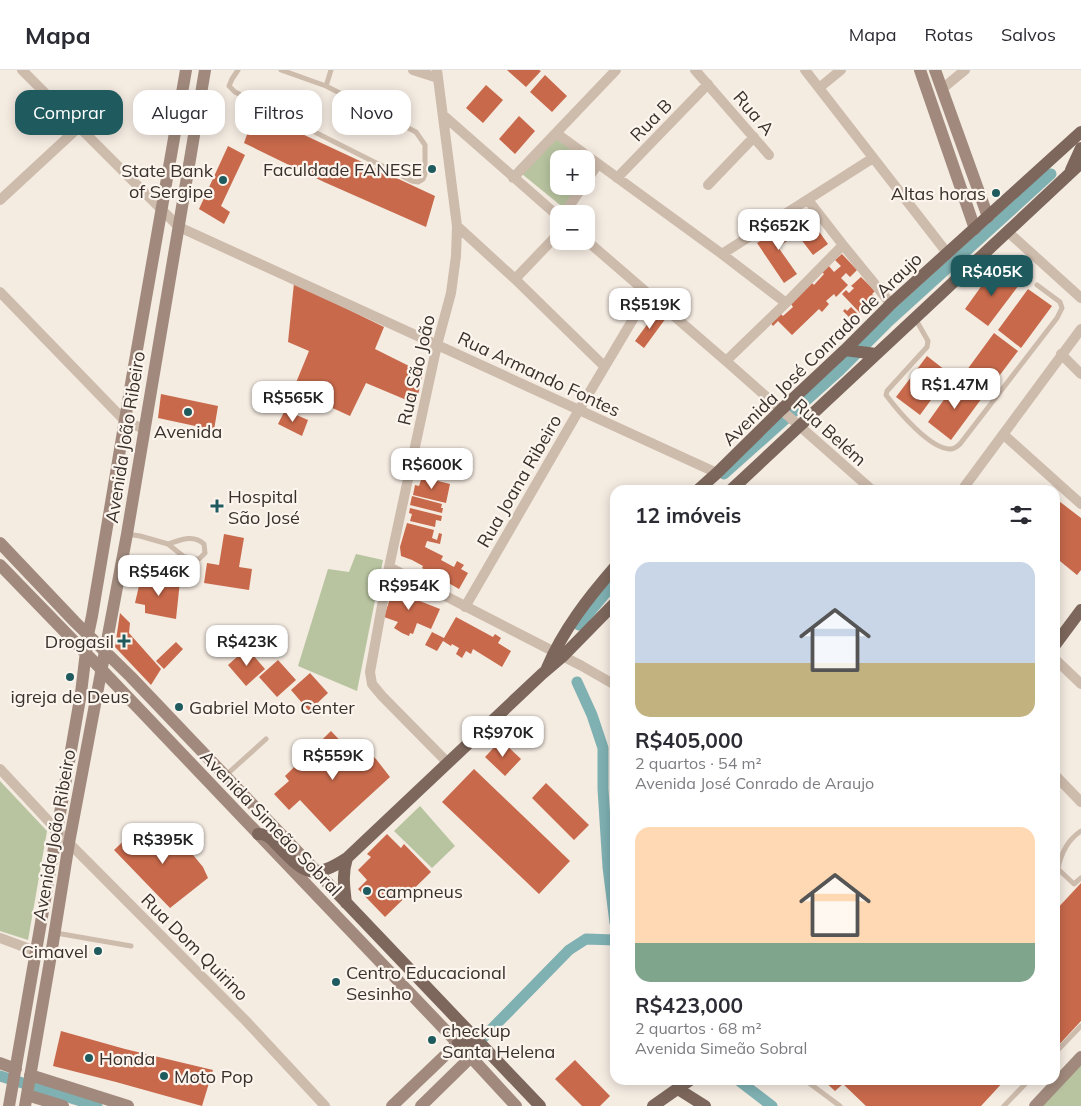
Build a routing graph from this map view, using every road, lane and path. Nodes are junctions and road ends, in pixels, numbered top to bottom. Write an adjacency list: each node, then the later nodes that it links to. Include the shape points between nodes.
1 (22, 70): 22 (street, Rua Armando Fontes)
2 (186, 70): 42 (main road, Avenida João Ribeiro)
3 (205, 70): 45 (main road, Avenida João Ribeiro)
4 (238, 70): 19 (lane, via 229,86 235,92 412,181 423,179 425,151 418,134)
5 (281, 70): 17 (lane)
6 (300, 70): 17 (lane)
7 (331, 70): 19 (lane)
8 (413, 70): 16 (street)
9 (616, 70): 25 (street)
10 (695, 70): 18 (street, Rua A)
11 (805, 70): 20 (street)
12 (841, 70): 20 (street)
13 (920, 70): 43 (main road)
14 (935, 70): 21 (main road)
15 (965, 70): 21 (street)
16 (437, 74): 23 (street, Rua São João)
17 (298, 76): 19 (lane)
18 (708, 84): 28 (street, Rua A); 37 (street, Rua B)
19 (326, 86)
20 (819, 88): 31 (street)
21 (942, 89): 43 (main road)
22 (42, 90)
23 (443, 115): 36 (street); 44 (street, Rua São João)
24 (1081, 132): 43 (main road, Avenida José Conrado de Araujo)
25 (556, 133): 33 (street); 36 (street)
26 (70, 135): 39 (street)
27 (87, 135): 42 (street, Rua Armando Fontes)
28 (754, 137): 30 (street, Rua A); 38 (street)
29 (1081, 148): 35 (main road)
30 (769, 155)
31 (873, 158): 40 (street); 51 (street)
32 (1081, 163): 35 (main road)
33 (598, 164): 34 (street); 37 (street)
34 (595, 168)
35 (1068, 174): 46 (main road)
36 (513, 178): 41 (street)
37 (617, 178): 50 (street)
38 (708, 185)
39 (0, 200)
40 (808, 200): 48 (street); 50 (street)
41 (550, 209)
42 (162, 210): 45 (street, Rua Armando Fontes); 70 (main road, Avenida João Ribeiro)
43 (982, 223): 51 (main road, Avenida José Conrado de Araujo)
44 (457, 226): 52 (street); 61 (street, Rua São João, via 453,279)
45 (179, 227): 61 (street, Rua Armando Fontes); 72 (main road, Avenida João Ribeiro)
46 (1007, 231): 56 (street); 59 (main road)
47 (550, 242): 52 (street)
48 (843, 245): 57 (street); 58 (street)
49 (595, 248): 55 (street, Rua Belém)
50 (722, 254): 57 (street)
51 (948, 254): 58 (main road, Avenida José Conrado de Araujo)
52 (515, 279): 66 (street)
53 (1037, 285): 59 (lane, via 1060,302 1060,313 960,444 952,449 943,448 926,438 886,395 927,347 928,341)
54 (0, 292): 70 (street)
55 (648, 294): 65 (street, Rua Belém); 66 (street, Rua Joana Ribeiro)
56 (1081, 298)
57 (786, 304): 65 (street)
58 (892, 304): 62 (main road, Avenida José Conrado de Araujo)
59 (915, 318): 63 (main road)
60 (1081, 329): 64 (street)
61 (437, 345): 68 (street, Rua Armando Fontes); 86 (street, Rua São João)
62 (847, 350): 63 (main road); 69 (main road, Avenida José Conrado de Araujo)
63 (873, 354): 71 (main road)
64 (1062, 354): 67 (street); 73 (street)
65 (726, 361): 69 (street, Rua Belém)
66 (604, 366): 68 (street, Rua Joana Ribeiro)
67 (1081, 374)
68 (578, 410): 74 (street, Rua Armando Fontes); 88 (street, Rua Joana Ribeiro)
69 (782, 411): 71 (street, Rua Belém); 74 (main road, Avenida José Conrado de Araujo)
70 (125, 421): 72 (street); 91 (main road, Avenida João Ribeiro)
71 (798, 425): 76 (main road); 77 (street, Rua Belém)
72 (144, 429): 82 (main road, Avenida João Ribeiro)
73 (1004, 435): 78 (street); 79 (street)
74 (717, 473): 75 (main road, Avenida José Conrado de Araujo)
75 (704, 485)
76 (736, 485)
77 (866, 485)
78 (966, 485)
79 (1060, 485)
80 (1060, 485): 81 (street)
81 (1081, 504)
82 (127, 534): 84 (lane); 93 (main road, Avenida João Ribeiro)
83 (0, 542): 91 (main road, Avenida Simeão Sobral)
84 (168, 544): 84 (lane, via 192,559 200,559 205,553 204,544 199,539)
85 (0, 565): 94 (main road, Avenida Simeão Sobral)
86 (389, 568): 88 (street); 101 (street, Rua São João, via 370,668 372,684)
87 (610, 572): 95 (main road, via 567,629)
88 (465, 607): 95 (street)
89 (610, 608): 95 (main road)
90 (1081, 610): 92 (main road)
91 (88, 635): 93 (main road, Avenida Simeão Sobral); 94 (main road, Avenida João Ribeiro)
92 (1060, 638)
93 (105, 651): 97 (main road, Avenida João Ribeiro); 103 (main road, Avenida Simeão Sobral)
94 (86, 654): 97 (main road, Avenida Simeão Sobral); 106 (main road, Avenida João Ribeiro)
95 (558, 655): 98 (street); 101 (main road, Avenida Simeão Sobral)
96 (1060, 664): 99 (street)
97 (101, 668): 108 (main road, Avenida Simeão Sobral); 109 (main road, Avenida João Ribeiro)
98 (610, 682)
99 (1081, 684)
100 (266, 739): 103 (lane)
101 (448, 763): 110 (main road, Avenida Simeão Sobral)
102 (0, 769): 106 (street, Rua Dom Quirino)
103 (225, 776): 113 (main road, Avenida Simeão Sobral)
104 (1060, 780): 105 (street)
105 (1081, 802)
106 (57, 830): 109 (street, Rua Dom Quirino); 119 (main road, Avenida João Ribeiro)
107 (1081, 832): 111 (lane, via 1068,843)
108 (258, 834): 113 (main road, via 272,840 298,866); 122 (main road, Avenida Simeão Sobral)
109 (69, 843): 116 (main road, Avenida João Ribeiro); 140 (street, Rua Dom Quirino, via 246,1021)
110 (347, 858): 113 (main road, Avenida Simeão Sobral); 115 (main road, via 343,882)
111 (1060, 859)
112 (1060, 871): 114 (lane, via 1074,884)
113 (317, 872): 115 (main road, Avenida Simeão Sobral)
114 (1081, 878)
115 (346, 903): 123 (main road, Avenida Simeão Sobral)
116 (55, 933): 118 (lane); 120 (main road, Avenida João Ribeiro)
117 (0, 938): 119 (street)
118 (131, 946)
119 (35, 951): 120 (street); 127 (main road, Avenida João Ribeiro)
120 (52, 955): 128 (main road, Avenida João Ribeiro)
121 (1081, 1026): 124 (lane)
122 (458, 1044): 123 (main road, via 464,1040); 141 (main road)
123 (474, 1047): 142 (main road); 143 (main road, Avenida Simeão Sobral); 144 (main road, Avenida Simeão Sobral)
124 (1060, 1048)
125 (1081, 1057): 129 (main road)
126 (0, 1063): 127 (main road)
127 (16, 1070): 134 (main road, Avenida João Ribeiro)
128 (30, 1076): 136 (main road, Avenida João Ribeiro); 139 (main road)
129 (1060, 1079)
130 (683, 1085): 135 (main road)
131 (812, 1085): 148 (lane)
132 (1024, 1085): 149 (lane)
133 (1055, 1085): 150 (main road)
134 (8, 1086): 137 (main road, Avenida João Ribeiro)
135 (678, 1089): 145 (main road); 146 (main road); 147 (main road)
136 (27, 1098): 138 (main road)
137 (9, 1106)
138 (63, 1106)
139 (128, 1106)
140 (324, 1106)
141 (392, 1106)
142 (421, 1106)
143 (516, 1106)
144 (540, 1106)
145 (653, 1106)
146 (662, 1106)
147 (704, 1106)
148 (840, 1106)
149 (1004, 1106)
150 (1035, 1106)

